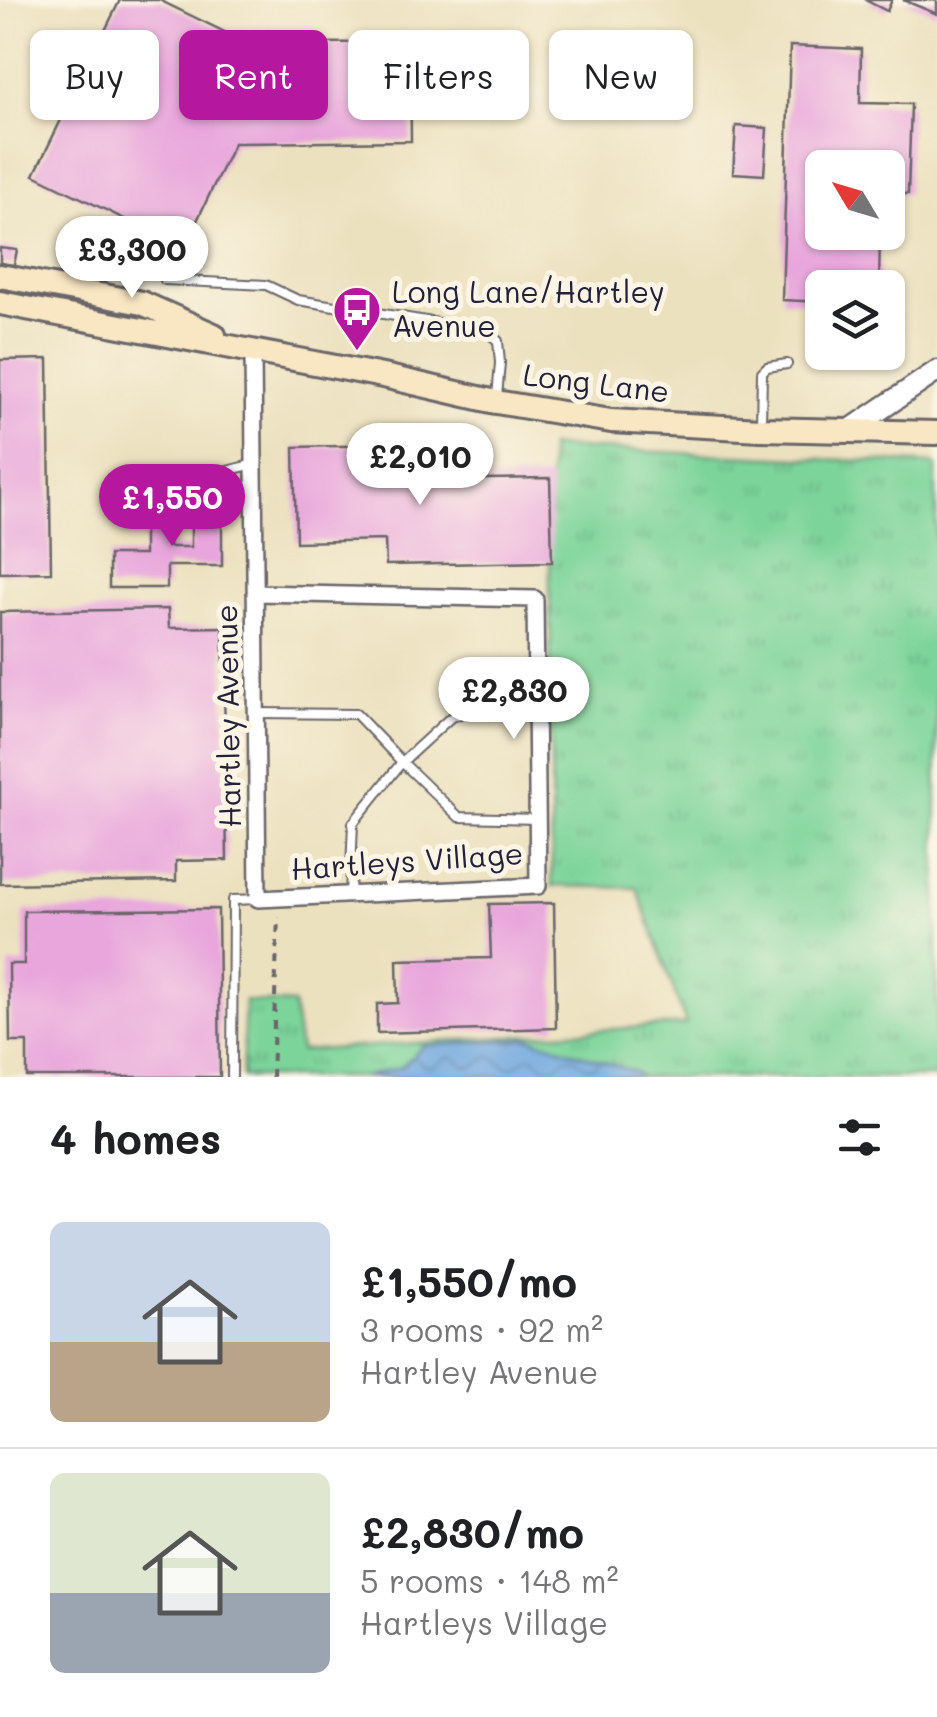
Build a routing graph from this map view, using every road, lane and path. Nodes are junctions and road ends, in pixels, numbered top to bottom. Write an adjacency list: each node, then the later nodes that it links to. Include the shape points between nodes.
1 (0, 276): 4 (main road, Long Lane, via 142,303)
2 (164, 280): 7 (lane, via 266,285 298,300 487,331 498,340)
3 (0, 303): 4 (main road, Long Lane)
4 (253, 352): 7 (main road, Long Lane); 11 (street, Hartley Avenue)
5 (787, 364): 8 (lane, via 762,372)
6 (937, 371): 9 (street)
7 (496, 402): 8 (main road, Long Lane, via 611,421)
8 (760, 430): 9 (main road, Long Lane)
9 (850, 430): 10 (main road, Long Lane)
10 (937, 434)
11 (254, 464): 12 (lane); 13 (street, Hartley Avenue)
12 (155, 505)
13 (255, 593): 14 (street, Hartleys Village, via 535,599); 15 (street, Hartley Avenue)
14 (536, 708): 16 (lane, via 472,709 450,718); 17 (street, Hartleys Village)
15 (256, 714): 16 (lane, via 356,714); 19 (street, Hartley Avenue)
16 (402, 762): 17 (lane, via 459,817); 18 (lane, via 353,823)
17 (537, 819): 18 (street, Hartleys Village, via 538,886)
18 (350, 896): 20 (street, Hartleys Village)
19 (258, 899): 20 (street, Hartleys Village); 21 (lane, via 233,900)
20 (278, 899): 22 (path)
21 (232, 1077)
22 (272, 1077)

